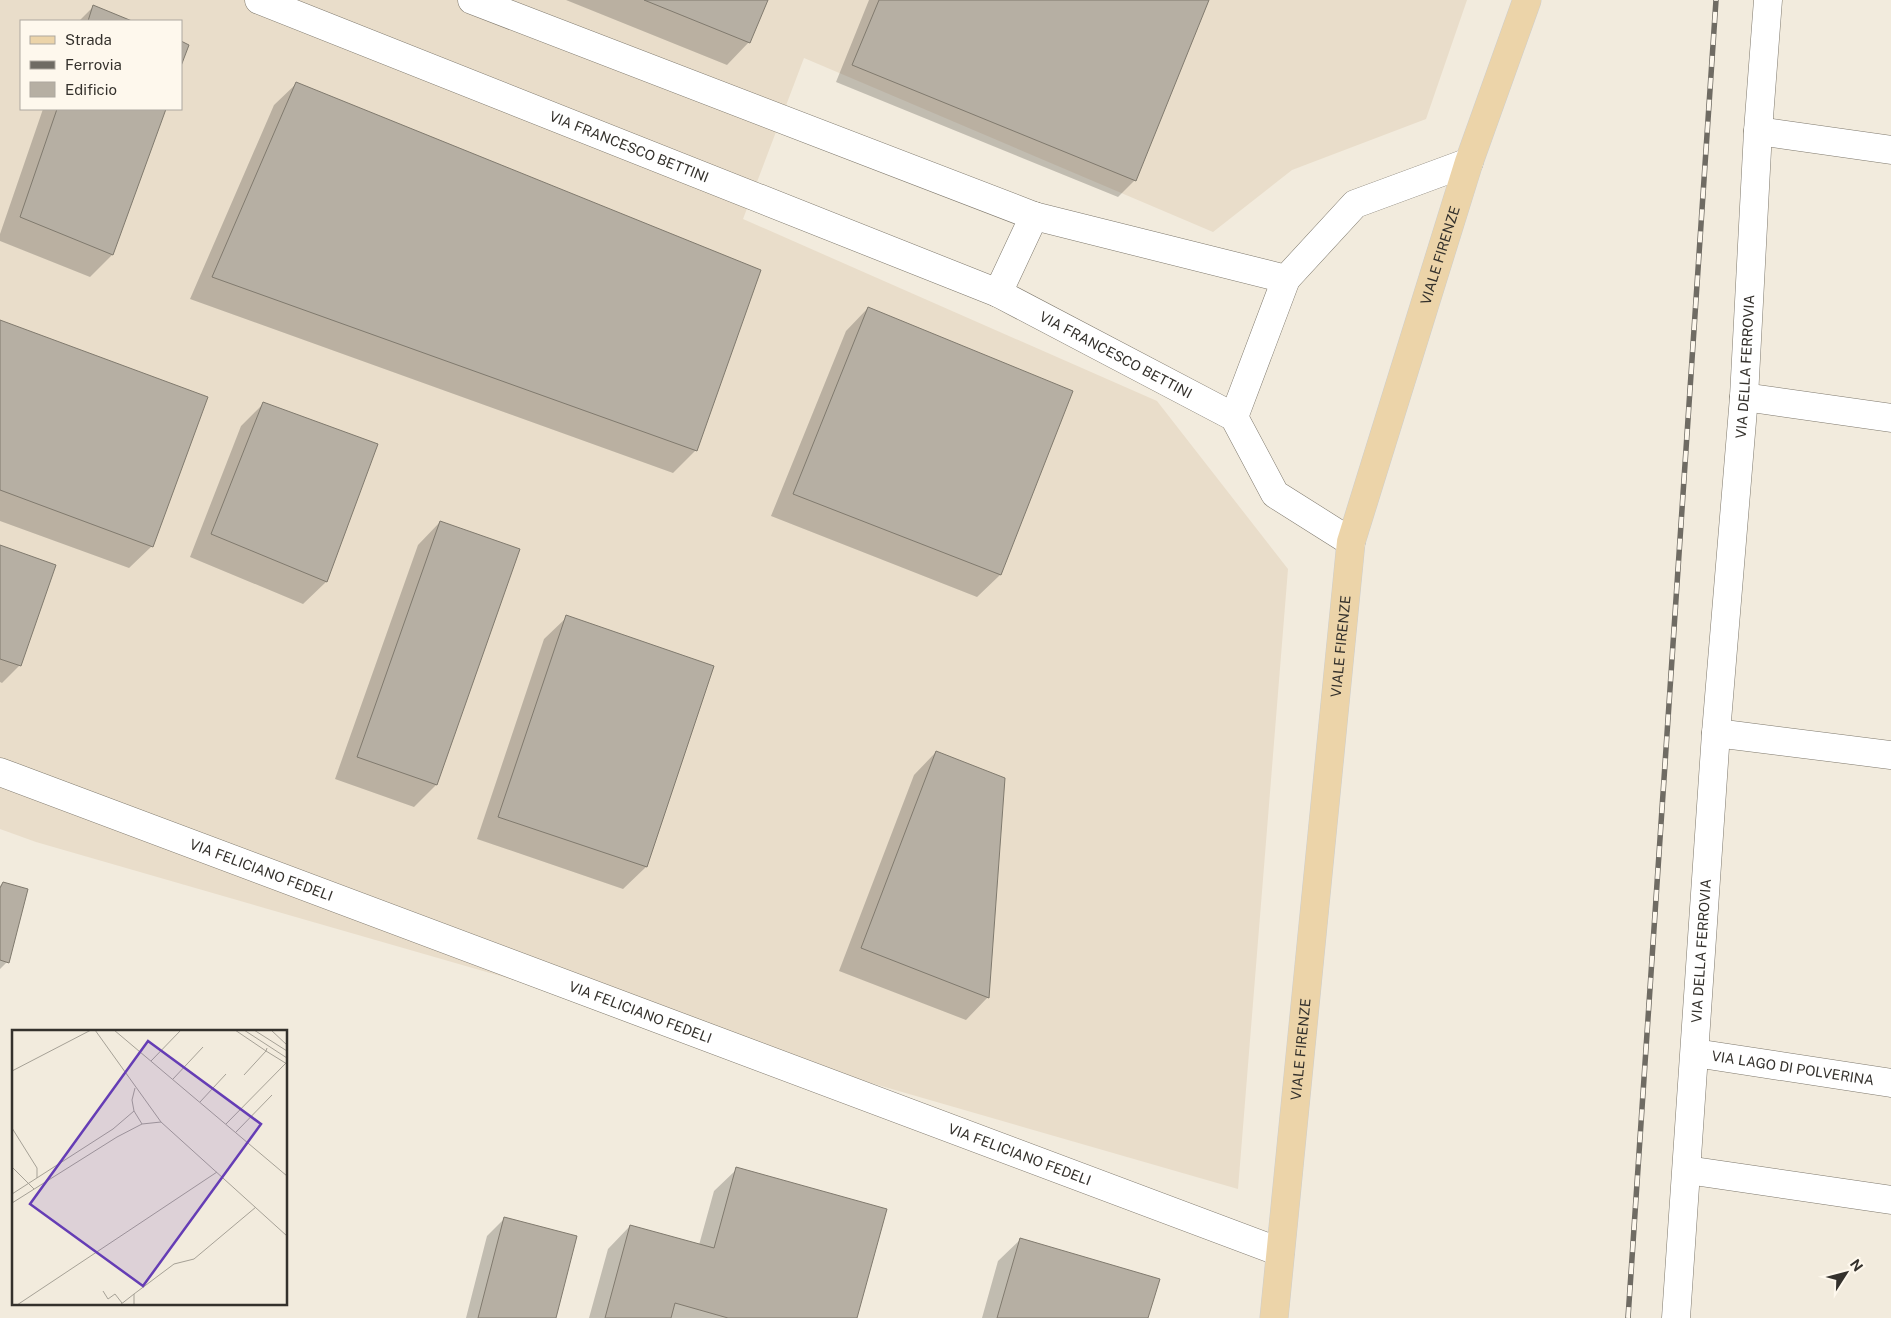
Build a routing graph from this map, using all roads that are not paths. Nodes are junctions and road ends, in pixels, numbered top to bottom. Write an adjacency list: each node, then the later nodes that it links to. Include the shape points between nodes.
1 (259, 0): 10 (street, VIA FRANCESCO BETTINI)
2 (472, 0): 8 (street)
3 (1527, 0): 7 (main road, VIALE FIRENZE)
4 (1768, 0): 5 (street, VIA DELLA FERROVIA)
5 (1758, 131): 6 (street); 11 (street, VIA DELLA FERROVIA)
6 (1891, 150)
7 (1469, 162): 9 (street, via 1355,204); 14 (main road, VIALE FIRENZE)
8 (1034, 216): 9 (street); 10 (street)
9 (1286, 279): 12 (street)
10 (998, 293): 12 (street, VIA FRANCESCO BETTINI)
11 (1744, 397): 13 (street); 15 (street, VIA DELLA FERROVIA)
12 (1234, 416): 14 (street, via 1275,494)
13 (1891, 418)
14 (1351, 542): 22 (main road, VIALE FIRENZE)
15 (1716, 732): 16 (street); 18 (street, VIA DELLA FERROVIA)
16 (1891, 755)
17 (0, 772): 22 (street, VIA FELICIANO FEDELI)
18 (1694, 1053): 19 (street, VIA LAGO DI POLVERINA); 20 (street, VIA DELLA FERROVIA)
19 (1891, 1083)
20 (1687, 1170): 21 (street); 24 (street, VIA DELLA FERROVIA)
21 (1891, 1200)
22 (1280, 1252): 23 (main road, VIALE FIRENZE)
23 (1274, 1318)
24 (1676, 1318)

